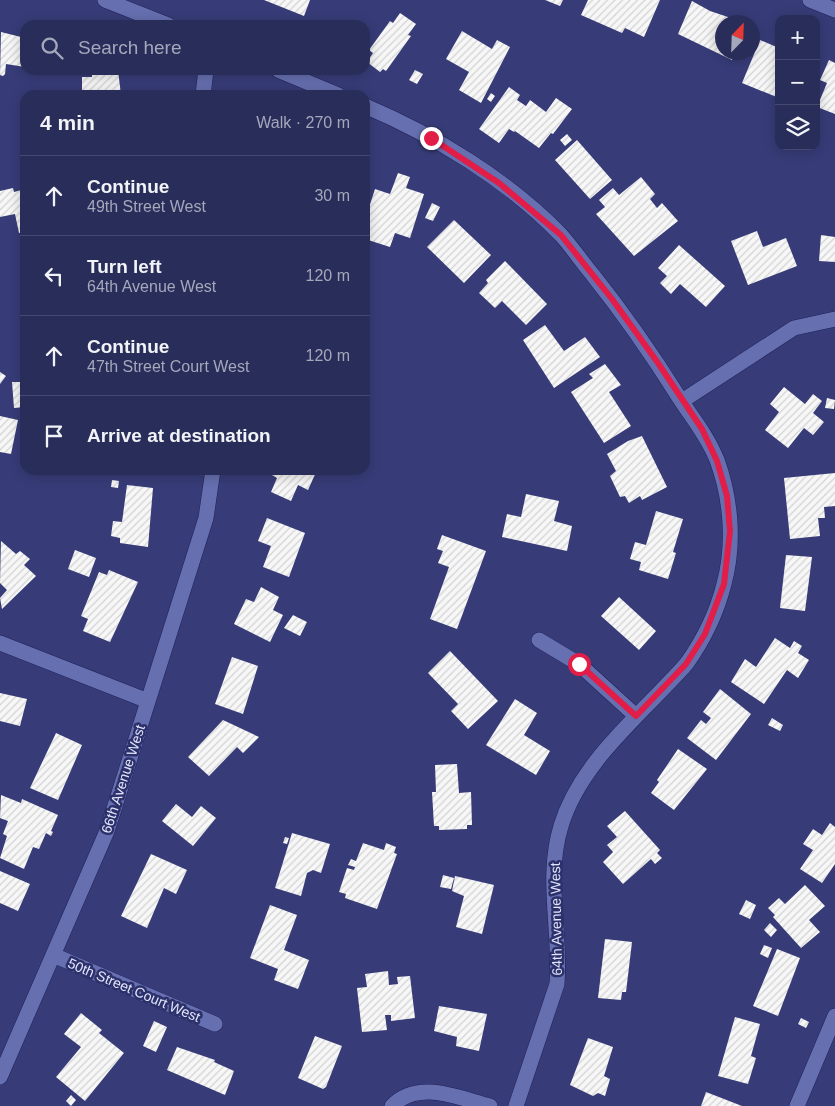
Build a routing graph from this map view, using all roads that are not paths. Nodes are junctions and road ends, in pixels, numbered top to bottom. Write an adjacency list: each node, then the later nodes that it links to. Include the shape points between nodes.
1 (105, 0): 4 (street)
2 (810, 0): 3 (street)
3 (835, 10)
4 (155, 20)
5 (205, 75): 7 (street)
6 (290, 75): 8 (street)
7 (204, 90)
8 (326, 90)
9 (370, 108): 11 (street, 64th Avenue West, via 465,159 561,235 647,347)
10 (835, 319): 11 (street, via 794,328)
11 (682, 401): 16 (street, 64th Avenue West, via 702,429 723,478 730,531 728,567 705,634 686,664)
12 (212, 475): 15 (street, 66th Avenue West, via 206,518)
13 (539, 640): 16 (street, via 579,664)
14 (0, 643): 15 (street)
15 (148, 701): 17 (street, 66th Avenue West, via 107,831)
16 (636, 716): 23 (street, 64th Avenue West, via 588,772 560,826 553,872 558,984)
17 (52, 955): 19 (street, 50th Street Court West); 20 (street, 66th Avenue West)
18 (835, 1016): 24 (street)
19 (215, 1024)
20 (0, 1077)
21 (392, 1106): 22 (street, via 404,1096 418,1091 437,1092)
22 (490, 1106)
23 (516, 1106)
24 (797, 1106)

